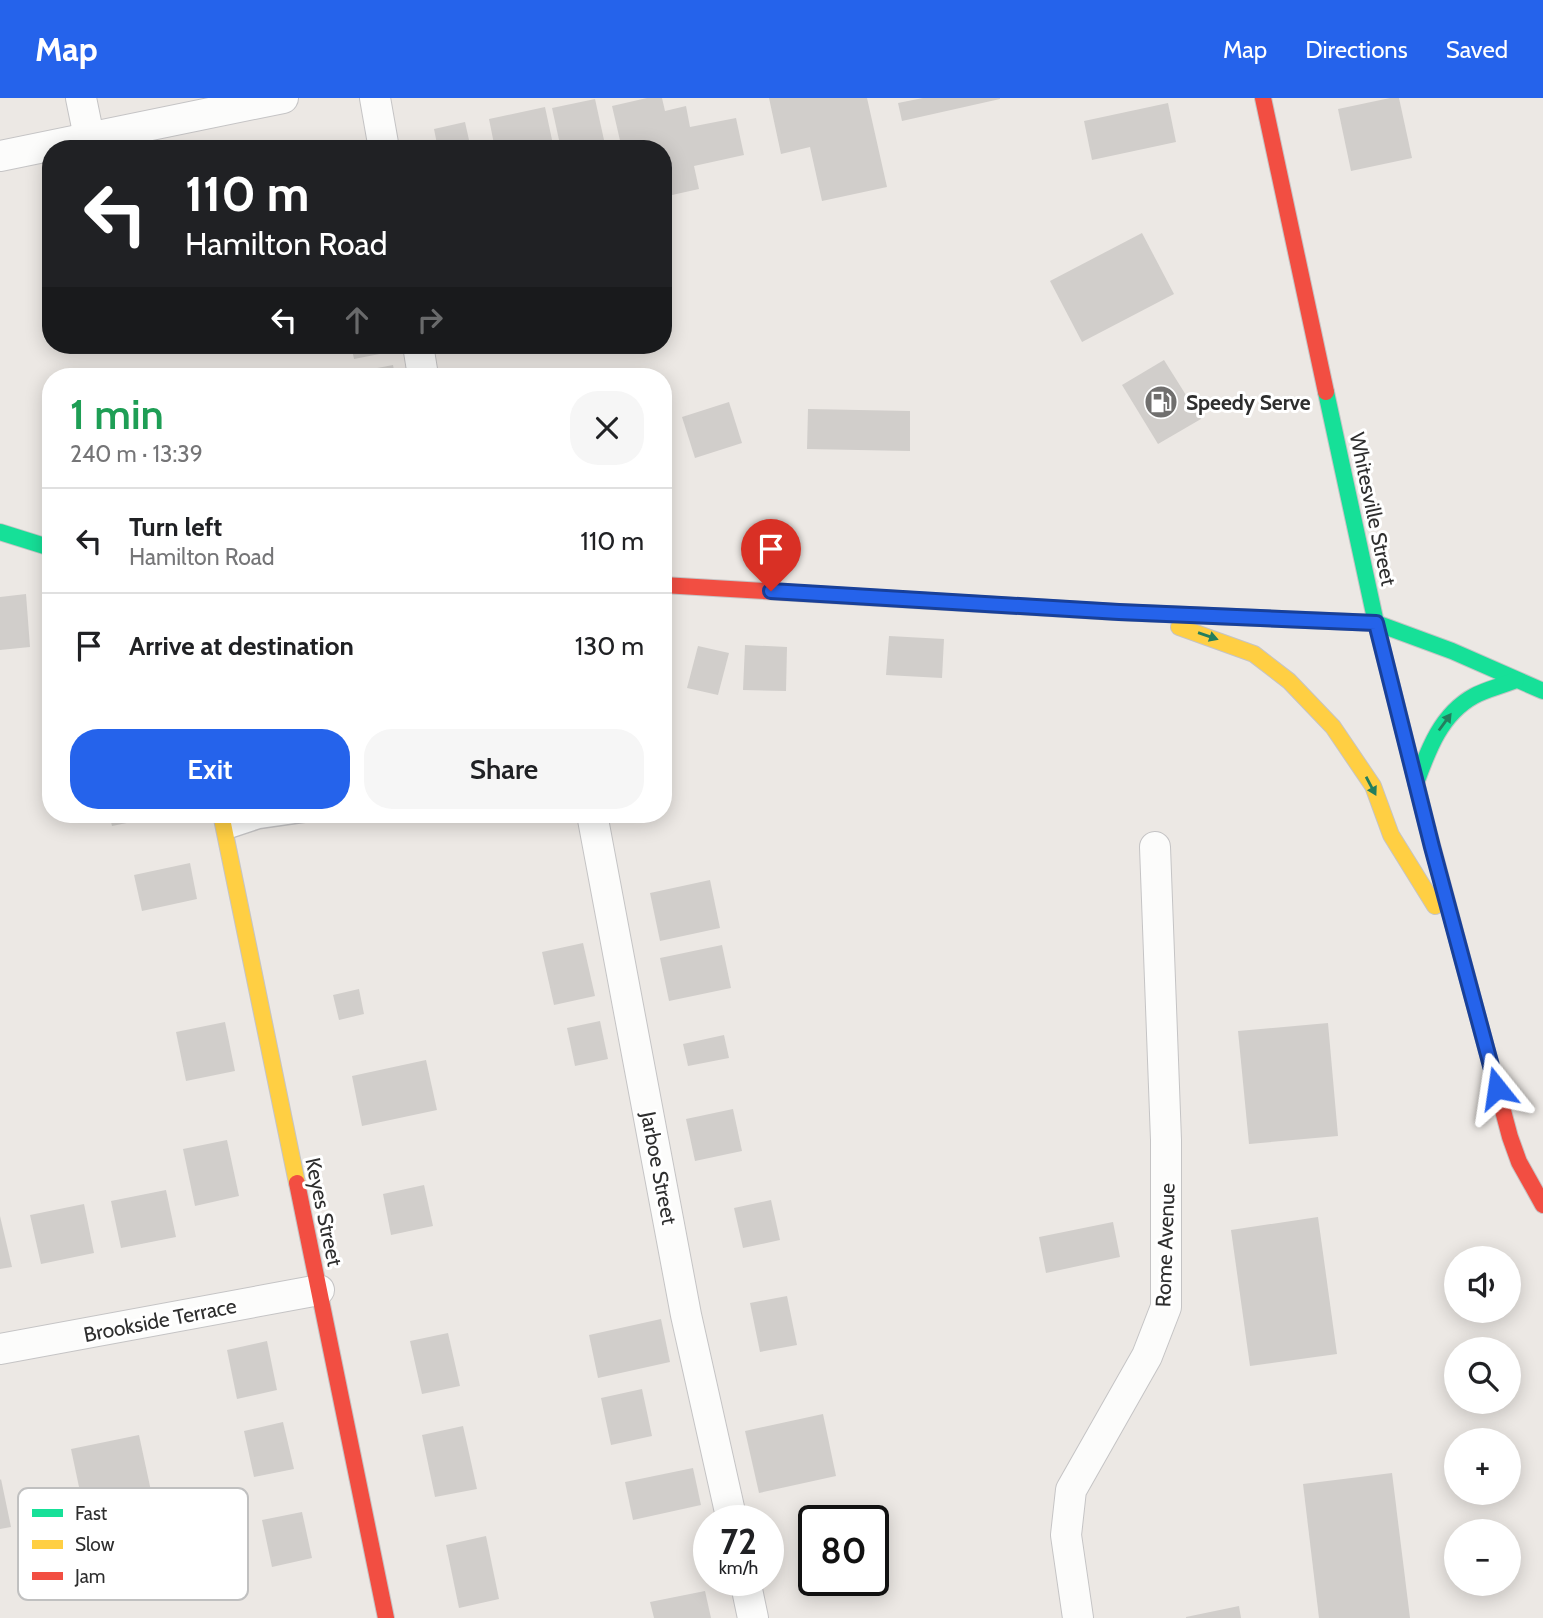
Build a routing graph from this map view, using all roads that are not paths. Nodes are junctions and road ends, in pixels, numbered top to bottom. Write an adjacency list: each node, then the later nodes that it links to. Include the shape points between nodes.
1 (81, 98): 5 (street)
2 (283, 98): 5 (street)
3 (375, 98): 7 (street)
4 (1263, 98): 14 (main road, Whitesville Street)
5 (89, 137): 6 (street)
6 (75, 140)
7 (382, 140)
8 (42, 147): 9 (street)
9 (0, 156)
10 (0, 532): 11 (main road)
11 (42, 545)
12 (672, 586): 13 (main road)
13 (1119, 612): 14 (main road); 23 (main road, one-way to 23, via 1207,635 1254,654 1289,681 1333,727 1374,786 1391,835)
14 (1376, 623): 15 (main road); 17 (main road, Whitesville Street)
15 (1516, 680): 16 (main road); 17 (main road, one-way to 15, via 1446,716 1473,697)
16 (1543, 691)
17 (1416, 783): 23 (main road, Whitesville Street)
18 (223, 823): 21 (main road, Keyes Street)
19 (253, 823): 21 (lane)
20 (594, 823): 27 (street, Jarboe Street, via 686,1315)
21 (225, 832): 25 (main road, Keyes Street)
22 (1155, 847): 31 (street, Rome Avenue, via 1167,1140 1166,1307 1147,1356 1071,1490 1066,1535)
23 (1457, 942): 24 (main road, Whitesville Street, via 1510,1137)
24 (1543, 1205)
25 (319, 1290): 26 (street, Brookside Terrace); 29 (main road, Keyes Street)
26 (0, 1349)
27 (728, 1505)
28 (748, 1596): 30 (street)
29 (386, 1618)
30 (753, 1618)
31 (1078, 1618)

